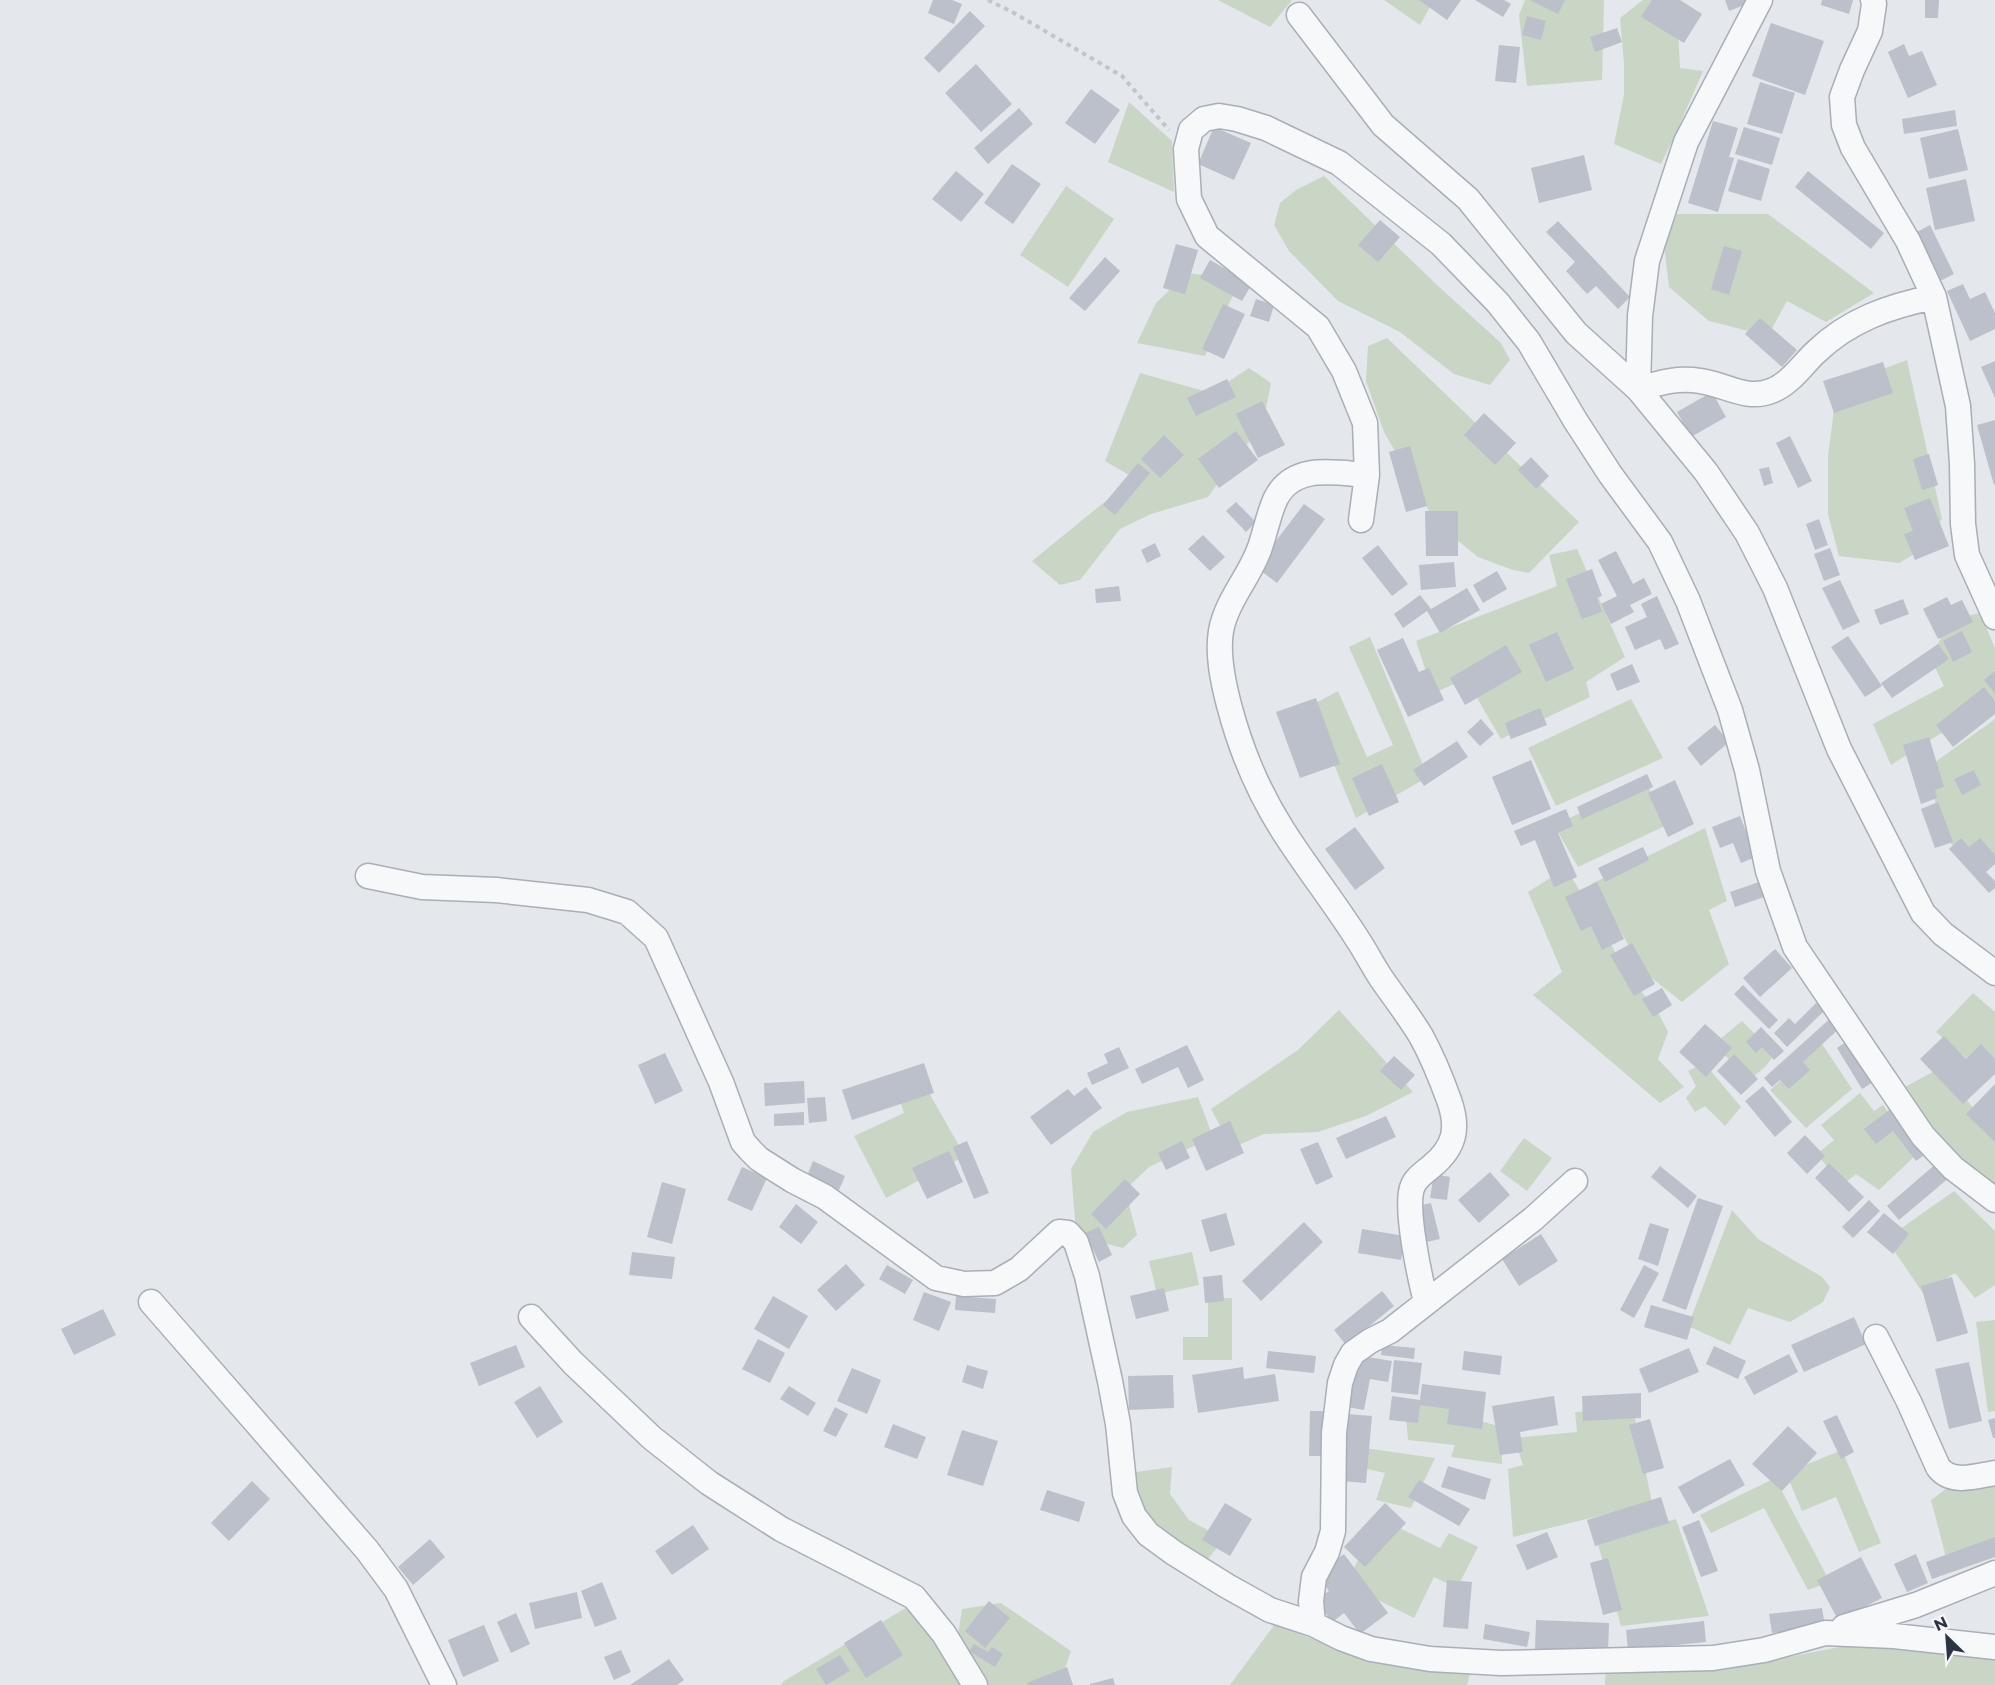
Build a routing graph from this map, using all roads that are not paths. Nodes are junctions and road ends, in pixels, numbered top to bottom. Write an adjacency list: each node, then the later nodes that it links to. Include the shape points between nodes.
1 (1760, 0): 5 (street, via 1686,142 1647,261 1640,316)
2 (1873, 0): 4 (street, via 1870,31 1842,97 1844,125)
3 (1299, 15): 5 (street, via 1383,125 1468,200 1576,333)
4 (1934, 297): 5 (street, via 1874,313 1849,326 1770,392 1738,393 1702,381 1675,379); 8 (street, via 1958,406 1967,555)
5 (1638, 389): 10 (street, via 1706,472 1747,533 1775,588 1839,749 1923,913 1943,934)
6 (1367, 475): 7 (street); 12 (street, via 1365,423 1344,371 1318,327 1207,237 1189,199 1186,149 1191,130 1204,119 1219,116 1266,128 1339,163 1441,244 1529,342 1610,474 1660,542 1688,600 1730,710 1768,871 1795,947 1923,1136 1953,1168); 14 (street, via 1318,471 1305,474 1289,483 1277,497 1258,553 1221,630 1220,664 1237,734 1280,826 1421,1036 1450,1103 1455,1135 1450,1146 1412,1188 1410,1208)
7 (1360, 520)
8 (1995, 616)
9 (368, 876): 19 (street, via 422,886 588,900 627,912 656,939 721,1082 743,1142 759,1159 825,1197 936,1278 964,1284 995,1283 1018,1269 1059,1232 1068,1233 1076,1242 1087,1275 1118,1424 1125,1493 1134,1516 1148,1534 1218,1580 1270,1610)
10 (1995, 973)
11 (1575, 1181): 14 (street, via 1533,1219)
12 (1995, 1200)
13 (151, 1302): 22 (street, via 367,1550 396,1589)
14 (1426, 1302): 19 (street, via 1390,1331 1353,1353 1343,1374 1334,1433 1333,1530 1314,1577)
15 (531, 1317): 23 (street, via 652,1438 709,1483 781,1529 914,1597 944,1634)
16 (1876, 1337): 17 (street, via 1942,1473 1955,1478)
17 (1995, 1473)
18 (1995, 1573): 20 (street, via 1916,1605)
19 (1313, 1624): 20 (street, via 1371,1649 1430,1659 1502,1664 1713,1658 1764,1650)
20 (1825, 1633): 21 (street)
21 (1995, 1647)
22 (444, 1685)
23 (975, 1685)

